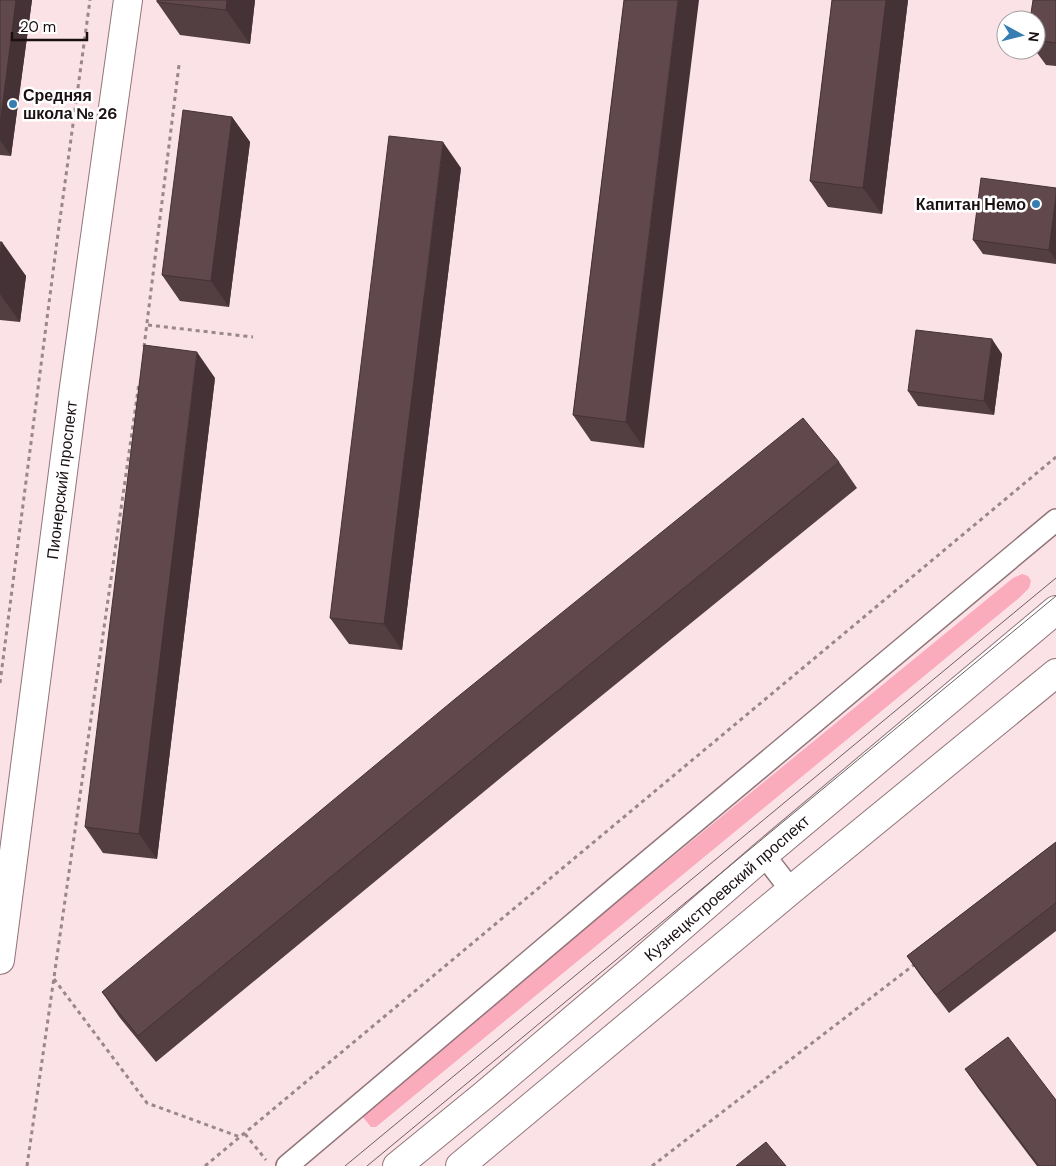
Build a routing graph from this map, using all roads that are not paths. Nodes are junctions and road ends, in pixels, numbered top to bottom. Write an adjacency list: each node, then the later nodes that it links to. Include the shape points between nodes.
1 (128, 0): 7 (main road, Пионерский проспект)
2 (1056, 520): 8 (street)
3 (1056, 610): 5 (main road, Кузнецкстроевский проспект)
4 (1056, 673): 6 (main road)
5 (764, 855): 6 (street); 9 (main road, Кузнецкстроевский проспект)
6 (791, 890): 10 (main road)
7 (0, 960)
8 (287, 1166)
9 (397, 1166)
10 (460, 1166)

